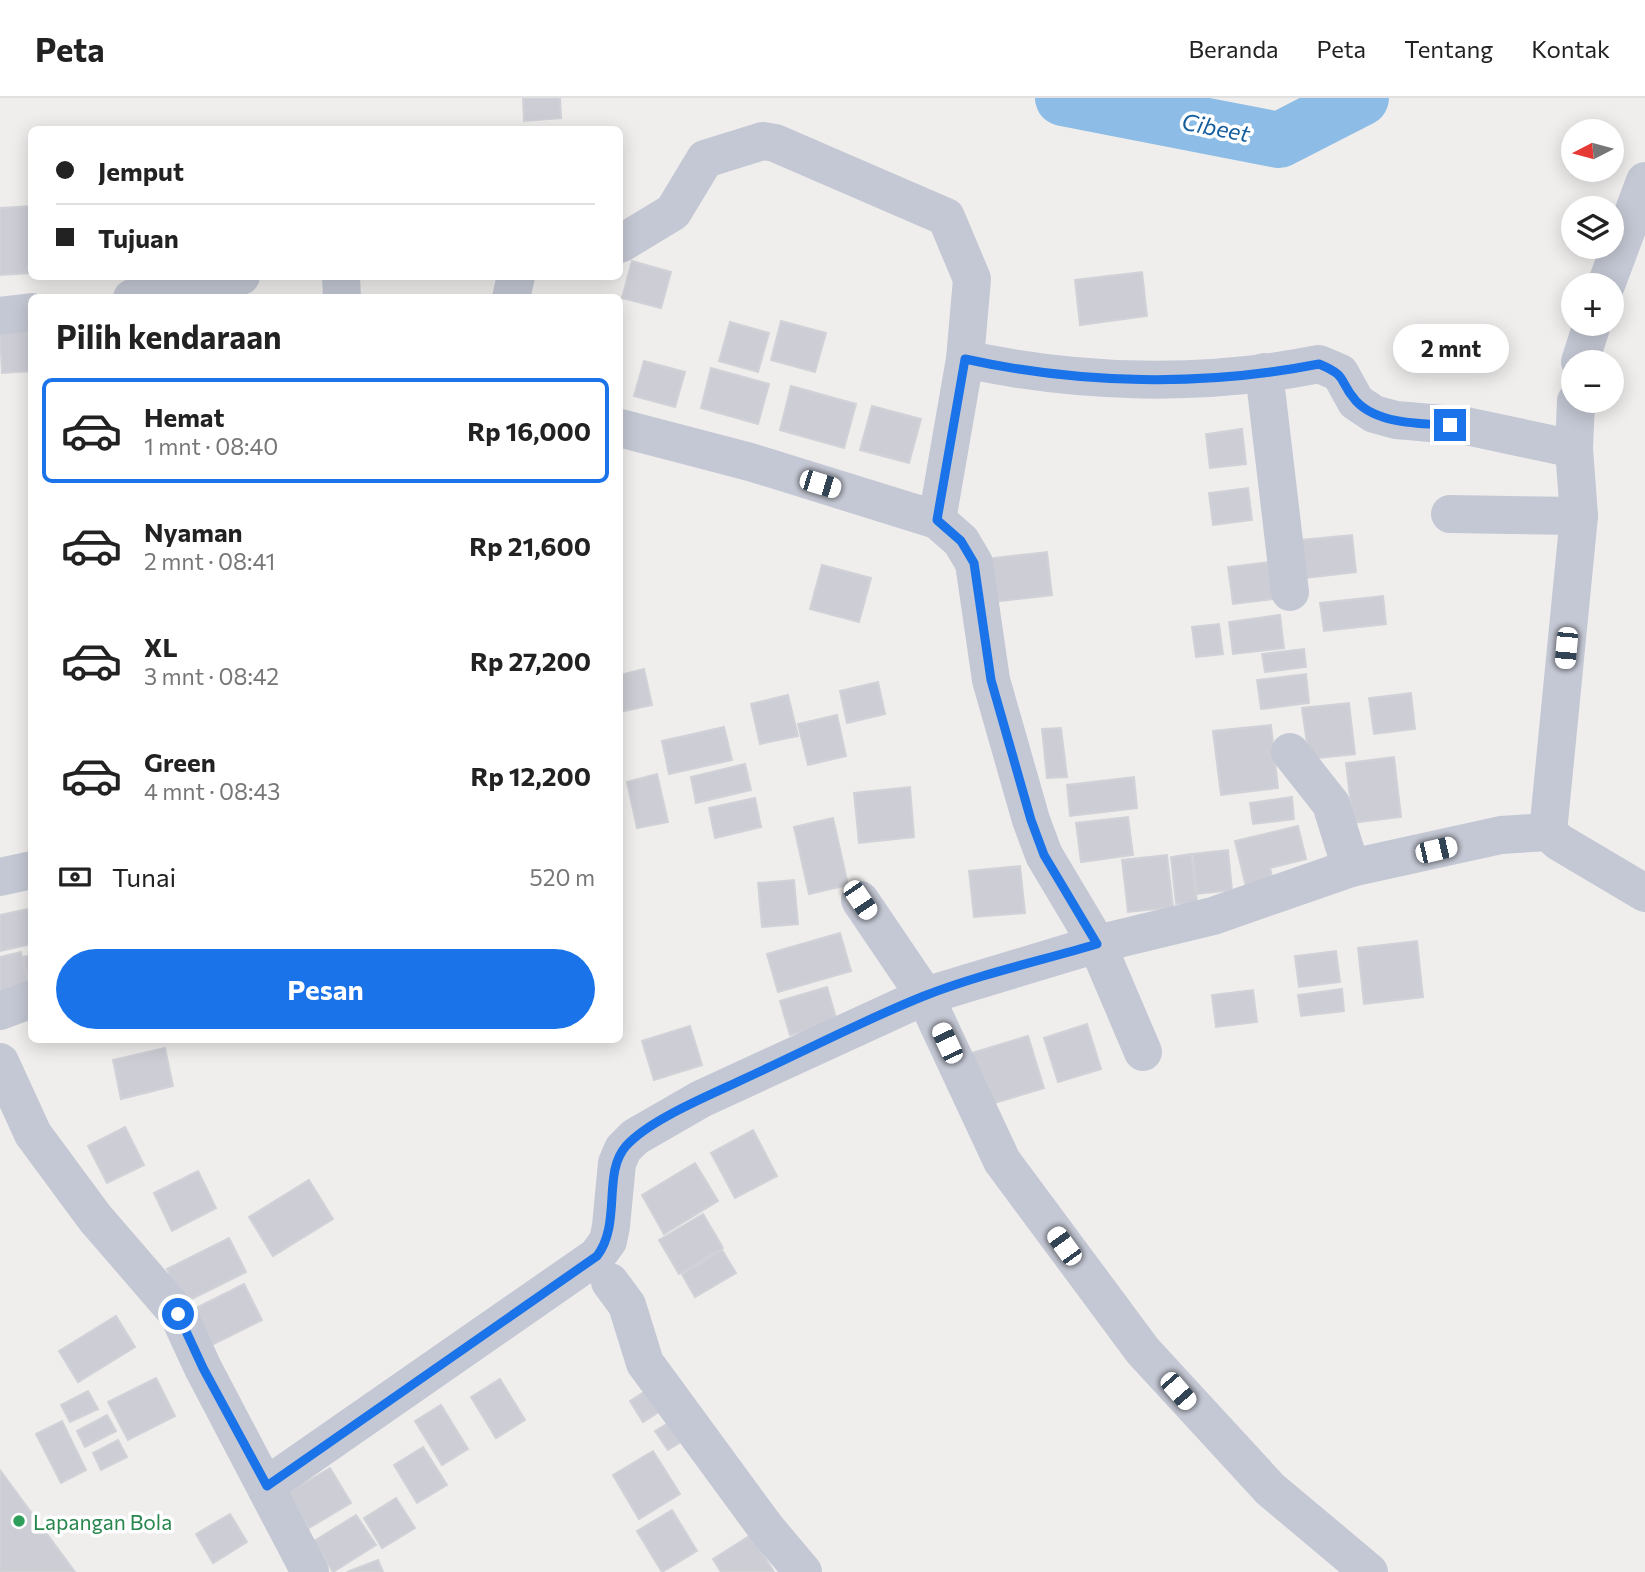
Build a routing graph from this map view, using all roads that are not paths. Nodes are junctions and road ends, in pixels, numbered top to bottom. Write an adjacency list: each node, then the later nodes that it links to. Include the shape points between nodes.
1 (1645, 181): 3 (street)
2 (623, 242): 8 (street, via 673,212 705,159 763,141 775,143 946,217 972,279)
3 (1610, 273)
4 (225, 280): 5 (street)
5 (174, 293)
6 (28, 312): 7 (street)
7 (0, 316)
8 (965, 359): 9 (street, via 1026,372 1160,380); 15 (street)
9 (1264, 372): 12 (street, via 1319,364 1340,373 1356,402 1374,414 1466,426); 16 (street)
10 (1576, 413): 12 (street)
11 (623, 429): 15 (street, via 750,462)
12 (1574, 449): 14 (street)
13 (1450, 514): 14 (street)
14 (1579, 516): 18 (street)
15 (937, 520): 24 (street, via 961,541 974,563 991,680 1031,820 1044,855)
16 (1290, 592)
17 (1290, 752): 19 (street, via 1331,804)
18 (1548, 832): 19 (street, via 1501,835); 22 (street)
19 (1351, 868): 24 (street, via 1213,915)
20 (28, 871): 21 (street)
21 (0, 877)
22 (1645, 894)
23 (860, 900): 25 (street)
24 (1097, 944): 25 (street); 28 (street)
25 (925, 996): 31 (street, via 701,1099 635,1137 617,1163 608,1241 597,1256); 34 (street, via 1002,1161 1143,1351 1270,1489)
26 (28, 1000): 27 (street)
27 (0, 1011)
28 (1143, 1052)
29 (0, 1062): 31 (street, via 33,1134 95,1218 178,1314)
30 (610, 1282): 33 (street, via 627,1305 645,1363)
31 (267, 1486): 32 (street)
32 (310, 1572)
33 (803, 1572)
34 (1369, 1572)

